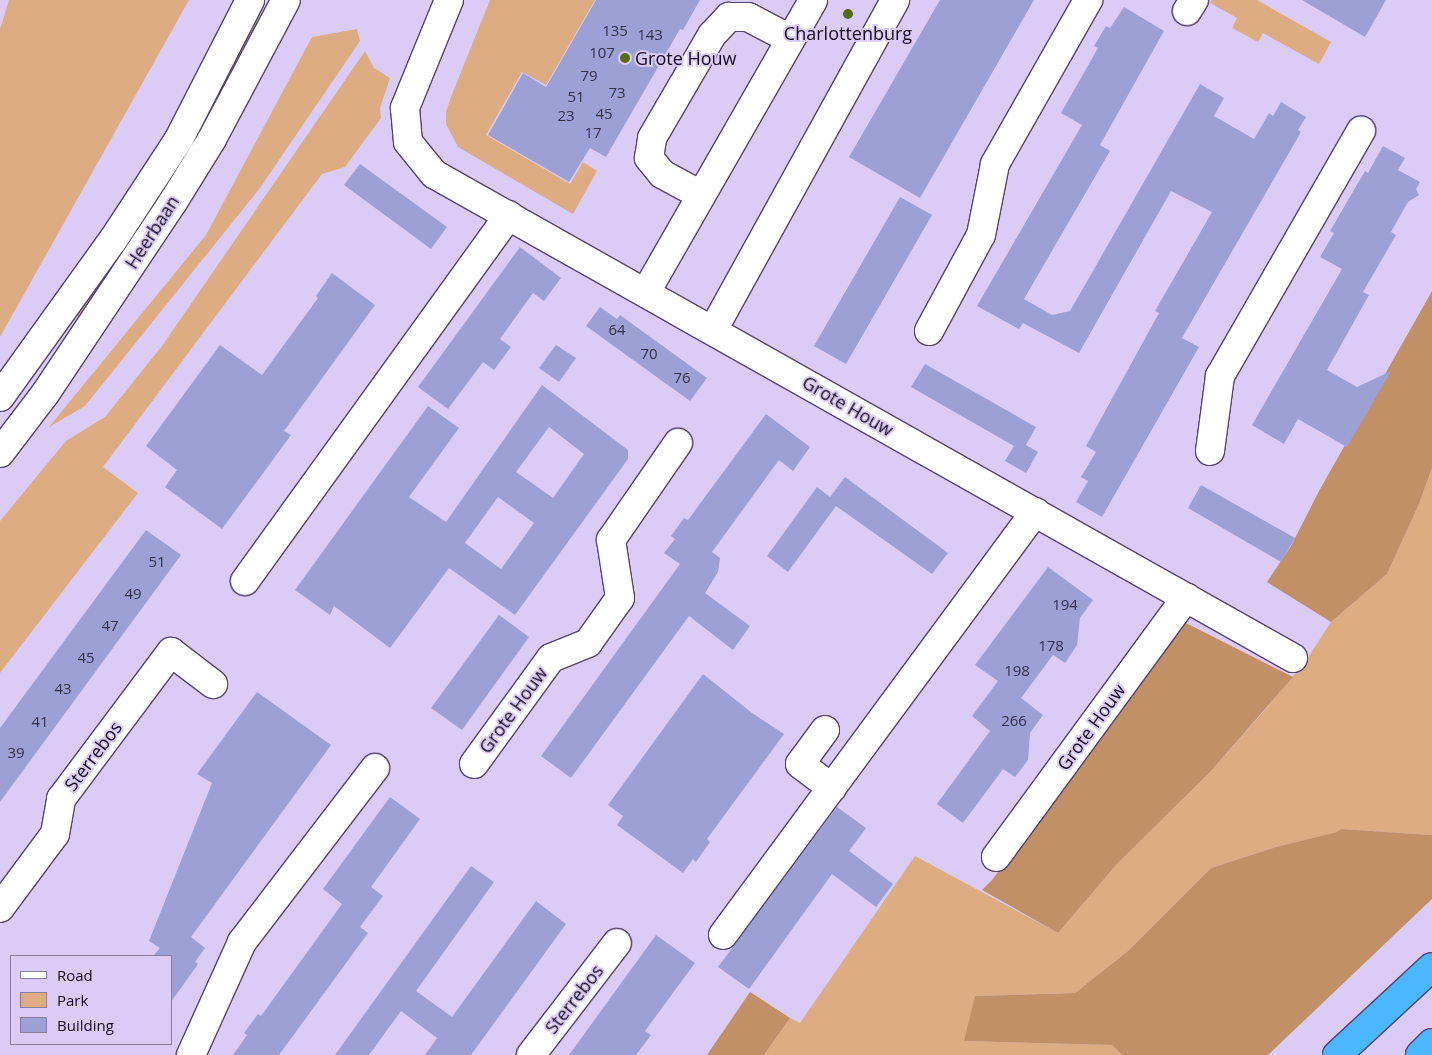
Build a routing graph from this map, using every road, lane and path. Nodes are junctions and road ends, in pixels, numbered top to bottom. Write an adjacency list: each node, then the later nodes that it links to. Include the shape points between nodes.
1 (250, 0): 14 (street, Heerbaan, via 178,139 113,240)
2 (286, 0): 17 (street, Heerbaan, via 212,139 173,202 44,394)
3 (450, 0): 10 (street, Grote Houw, via 405,108 408,142 434,174)
4 (813, 0): 7 (street)
5 (895, 0): 12 (street)
6 (1088, 0): 13 (street, via 995,164 981,234)
7 (790, 39): 9 (street); 9 (street, via 748,17 729,17 712,35 652,138 649,158 662,174)
8 (1361, 131): 16 (street, via 1220,376)
9 (701, 195): 11 (street)
10 (509, 215): 11 (street, Grote Houw); 19 (street)
11 (646, 292): 12 (street, Grote Houw)
12 (713, 330): 18 (street, Grote Houw)
13 (928, 331)
14 (0, 397)
15 (678, 443): 24 (street, Grote Houw, via 611,540 620,598 588,643 551,658)
16 (1210, 451)
17 (0, 453)
18 (1036, 512): 20 (street, Grote Houw); 26 (street)
19 (245, 581)
20 (1186, 597): 21 (street, Grote Houw); 27 (street, Grote Houw)
21 (1293, 658)
22 (213, 684): 28 (street, Sterrebos, via 171,652 61,799 55,834)
23 (825, 730): 26 (street, via 800,764)
24 (474, 764)
25 (375, 768): 33 (street, via 242,942)
26 (832, 788): 29 (street)
27 (996, 857)
28 (0, 908)
29 (723, 935)
30 (617, 943): 34 (street, Sterrebos)
31 (1432, 967): 35 (highway)
32 (1432, 1043): 36 (highway)
33 (191, 1055)
34 (532, 1055)
35 (1337, 1055)
36 (1420, 1055)

